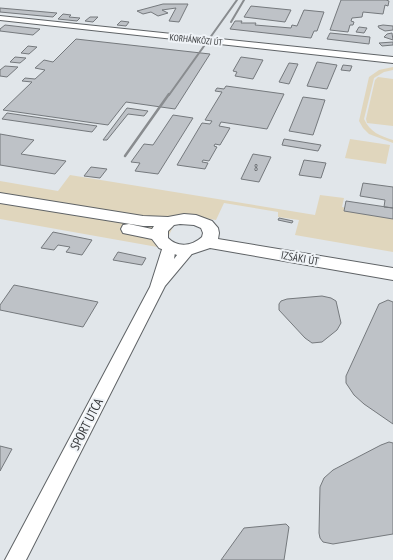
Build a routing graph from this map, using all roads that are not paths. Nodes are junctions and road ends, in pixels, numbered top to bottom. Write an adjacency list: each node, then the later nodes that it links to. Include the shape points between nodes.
1 (0, 18): 2 (street, KORHÁNKÖZI ÚT)
2 (393, 60)
3 (0, 198): 5 (main road, via 143,221)
4 (0, 206): 5 (main road)
5 (165, 235): 6 (main road, via 179,219 198,220 207,225); 7 (main road); 10 (street, via 167,258)
6 (209, 237): 7 (main road, via 200,247); 8 (main road, IZSÁKI ÚT); 9 (main road, IZSÁKI ÚT)
7 (189, 249): 10 (street)
8 (393, 265)
9 (393, 274)
10 (157, 287): 11 (street, SPORT UTCA)
11 (15, 560)

